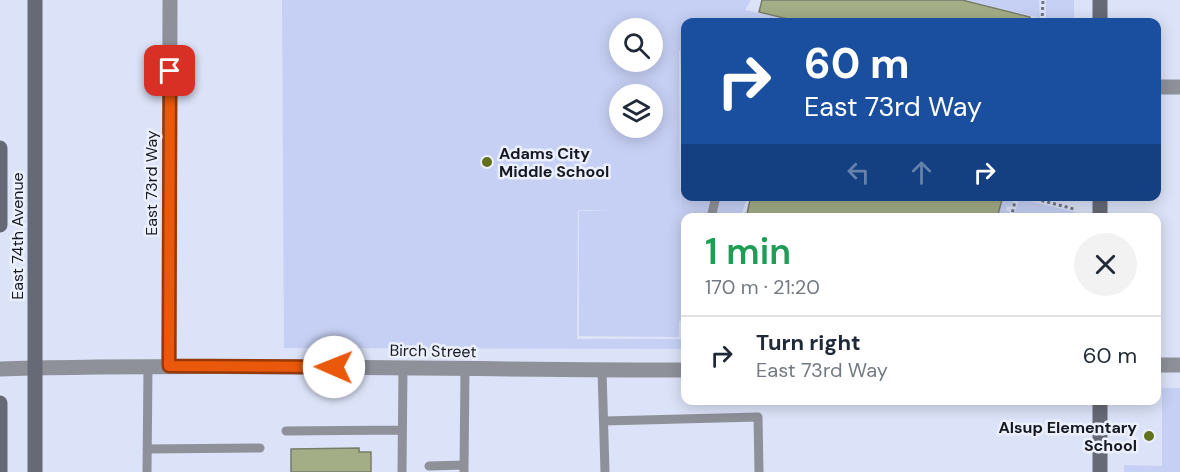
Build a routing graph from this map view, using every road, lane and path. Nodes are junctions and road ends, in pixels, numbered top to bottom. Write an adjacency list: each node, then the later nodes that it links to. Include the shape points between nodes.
1 (35, 0): 19 (main road, East 74th Avenue)
2 (170, 0): 15 (street, East 73rd Way)
3 (1043, 0): 5 (path)
4 (1100, 0): 6 (main road)
5 (1042, 18)
6 (1100, 18)
7 (1161, 87): 8 (street)
8 (1180, 87)
9 (0, 148): 12 (main road, East 74th Avenue)
10 (1043, 201): 11 (path)
11 (1074, 209)
12 (0, 225)
13 (1161, 365): 14 (street)
14 (1180, 365)
15 (169, 366): 16 (street, Birch Street); 17 (street, Birch Street)
16 (147, 368): 19 (street, Birch Street); 30 (lane)
17 (403, 368): 20 (street, Birch Street); 27 (lane)
18 (0, 369): 19 (street, Birch Street)
19 (35, 369): 34 (main road, East 74th Avenue)
20 (465, 369): 21 (street, Birch Street); 32 (lane)
21 (602, 370): 22 (street, Birch Street); 26 (lane)
22 (681, 370)
23 (0, 403): 25 (main road)
24 (1100, 405): 39 (main road)
25 (0, 417): 33 (main road)
26 (604, 421): 37 (lane); 38 (lane, via 758,417)
27 (402, 430): 28 (lane); 36 (lane)
28 (286, 431)
29 (260, 448): 30 (lane)
30 (147, 449): 35 (lane)
31 (429, 466): 32 (lane)
32 (464, 468)
33 (0, 472)
34 (35, 472)
35 (147, 472)
36 (402, 472)
37 (605, 472)
38 (759, 472)
39 (1100, 472)

